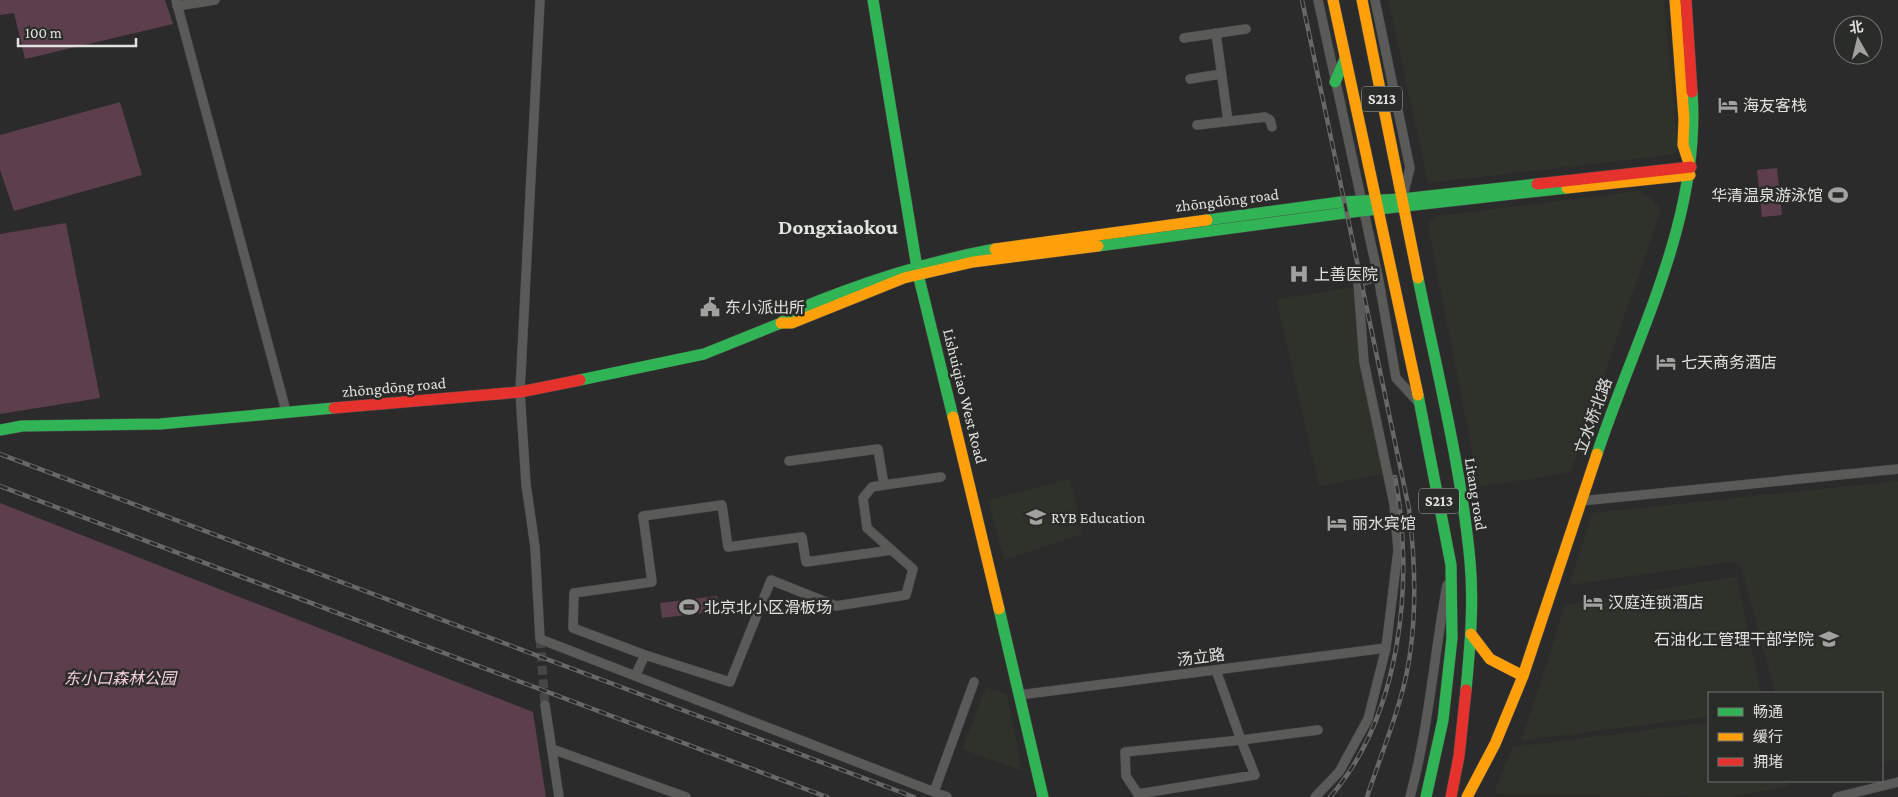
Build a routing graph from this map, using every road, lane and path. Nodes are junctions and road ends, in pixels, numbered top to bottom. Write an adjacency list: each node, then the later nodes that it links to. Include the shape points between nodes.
1 (215, 0): 10 (street)
2 (540, 0): 27 (street)
3 (873, 0): 25 (street, Lishuiqiao West Road)
4 (1318, 0): 17 (street, S213)
5 (1333, 0): 14 (street, S213)
6 (1362, 0): 22 (street, Litang road / S213)
7 (1375, 0): 22 (street, Litang road / S213, via 1410,168)
8 (1675, 0): 21 (street, via 1683,145)
9 (1686, 0): 21 (street, 立水桥北路, via 1694,119)
10 (176, 3): 29 (street)
11 (1246, 29): 12 (street)
12 (1216, 33): 13 (street); 15 (street)
13 (1184, 38)
14 (1345, 59): 17 (street); 23 (street, S213)
15 (1222, 74): 16 (street); 18 (street)
16 (1190, 79)
17 (1335, 82): 24 (street, S213)
18 (1228, 121): 19 (street); 20 (street, via 1265,117)
19 (1197, 125)
20 (1272, 127)
21 (1690, 171): 22 (street, zhōngdōng road); 35 (street, 立水桥北路, via 1668,260)
22 (1403, 203): 23 (street, zhōngdōng road); 38 (street, Litang road / S213, via 1462,502 1470,562)
23 (1377, 204): 24 (street, zhōngdōng road); 28 (street, S213)
24 (1362, 205): 25 (street, zhōngdōng road); 26 (street, S213)
25 (917, 270): 27 (street, zhōngdōng road, via 792,322 781,323 704,354); 45 (street, Lishuiqiao West Road)
26 (1378, 276): 28 (street, S213, via 1396,378); 39 (street, via 1358,283 1364,362 1394,504 1398,550)
27 (520, 392): 29 (street, zhōngdōng road); 42 (street, via 540,639)
28 (1420, 403): 37 (street, S213)
29 (286, 411): 30 (street, zhōngdōng road, via 160,424 22,426)
30 (0, 430)
31 (789, 461): 34 (street, via 878,449)
32 (1898, 469): 35 (street)
33 (941, 477): 34 (street)
34 (884, 485): 36 (street, via 872,487 863,498 867,528)
35 (1580, 501): 43 (street, 立水桥北路)
36 (892, 550): 40 (street, via 913,569 906,595 836,606 771,580 730,682); 40 (street, via 806,562 802,538 728,547 722,505 643,516 652,582 574,593 573,628)
37 (1451, 565): 57 (street, S213, via 1437,665); 58 (street, S213, via 1451,647 1443,720)
38 (1472, 634): 43 (street, via 1490,660); 59 (street, Litang road / S213, via 1459,756)
39 (1386, 648): 41 (street, 汤立路); 56 (street, via 1368,719 1339,772)
40 (645, 656): 42 (street)
41 (1216, 670): 45 (street, 汤立路); 48 (street)
42 (635, 676): 51 (street)
43 (1523, 676): 60 (street, 立水桥北路, via 1495,744)
44 (974, 682): 51 (street)
45 (1019, 695): 55 (street, Lishuiqiao West Road)
46 (545, 705): 49 (street)
47 (1318, 730): 48 (street)
48 (1241, 740): 48 (street, via 1255,775 1138,794 1126,776 1125,752)
49 (552, 749): 52 (street); 53 (street)
50 (1898, 782): 61 (street)
51 (934, 792): 54 (street)
52 (559, 797)
53 (686, 797)
54 (946, 797)
55 (1043, 797)
56 (1315, 797)
57 (1410, 797)
58 (1426, 797)
59 (1450, 797)
60 (1467, 797)
61 (1837, 797)

